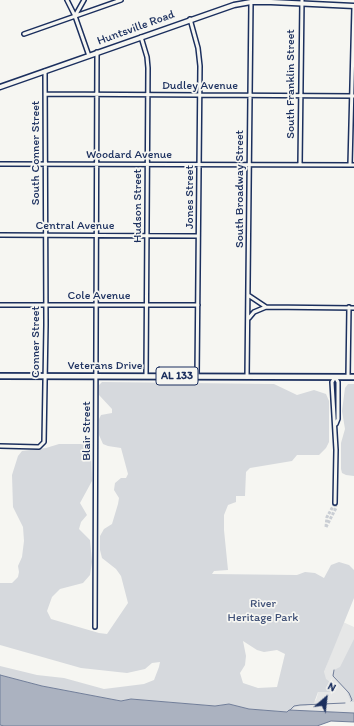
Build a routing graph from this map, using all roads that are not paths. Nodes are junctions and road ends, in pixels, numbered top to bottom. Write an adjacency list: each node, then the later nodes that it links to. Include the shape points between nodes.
1 (67, 0): 8 (street)
2 (84, 0): 8 (street)
3 (122, 0): 8 (street)
4 (241, 2): 5 (main road, Huntsville Road); 9 (main road, Huntsville Road)
5 (250, 2): 6 (main road, Huntsville Road); 20 (street, South Broadway Street)
6 (302, 2): 7 (main road, Huntsville Road); 21 (street, South Franklin Street)
7 (354, 6): 22 (street)
8 (75, 16): 10 (street); 13 (street)
9 (190, 20): 11 (main road, Huntsville Road); 19 (street, Jones Street, via 199,55)
10 (24, 34)
11 (141, 37): 12 (main road, Huntsville Road); 18 (street, Hudson Street, via 147,57)
12 (98, 52): 13 (main road, Huntsville Road); 17 (street, Blair Street)
13 (89, 56): 14 (main road, Huntsville Road)
14 (46, 71): 15 (main road, Huntsville Road); 16 (street, South Conner Street)
15 (0, 87)
16 (46, 94): 17 (street, Dudley Avenue); 24 (street, South Conner Street)
17 (98, 94): 18 (street, Dudley Avenue); 25 (street, Blair Street)
18 (148, 94): 19 (street, Dudley Avenue); 26 (street, Hudson Street)
19 (199, 95): 20 (street, Dudley Avenue); 27 (street, Jones Street)
20 (250, 95): 21 (street, Dudley Avenue); 28 (street, South Broadway Street)
21 (300, 95): 22 (street, Dudley Avenue); 29 (street, South Franklin Street)
22 (353, 96): 30 (street)
23 (0, 164): 24 (street, Woodard Avenue)
24 (46, 164): 25 (street, Woodard Avenue); 32 (street, South Conner Street)
25 (97, 164): 26 (street, Woodard Avenue); 33 (street, Blair Street)
26 (148, 164): 27 (street, Woodard Avenue); 34 (street, Hudson Street)
27 (199, 164): 28 (street, Woodard Avenue); 35 (street, Jones Street)
28 (249, 165): 29 (street, Woodard Avenue); 36 (street, South Broadway Street)
29 (300, 165): 30 (street, Woodard Avenue)
30 (352, 165)
31 (0, 235): 32 (street, Central Avenue)
32 (45, 235): 33 (street, Central Avenue); 38 (street, Conner Street)
33 (97, 236): 34 (street, Central Avenue); 39 (street, Blair Street)
34 (147, 236): 35 (street, Central Avenue); 40 (street, Hudson Street)
35 (198, 236): 41 (street, Jones Street)
36 (248, 295): 42 (street); 45 (street, South Broadway Street)
37 (0, 304): 38 (street, Cole Avenue)
38 (45, 305): 39 (street, Cole Avenue); 47 (street, Conner Street)
39 (97, 305): 40 (street, Cole Avenue); 48 (street, Blair Street)
40 (146, 305): 41 (street, Cole Avenue); 49 (street, Hudson Street)
41 (198, 305): 50 (street, Jones Street)
42 (266, 307): 43 (street); 45 (street, via 254,312)
43 (349, 307): 44 (street); 53 (street)
44 (354, 308)
45 (248, 322): 51 (street, South Broadway Street)
46 (0, 376): 47 (main road, Veterans Drive / AL 133)
47 (44, 376): 48 (main road, Veterans Drive / AL 133); 56 (street, Conner Street, via 44,442 39,447)
48 (96, 376): 49 (main road, Veterans Drive / AL 133); 58 (street, Blair Street)
49 (146, 376): 50 (main road, Veterans Drive / AL 133)
50 (197, 376): 51 (main road, Veterans Drive / AL 133)
51 (247, 377): 52 (main road, Veterans Drive / AL 133)
52 (335, 377): 53 (main road, Veterans Drive / AL 133); 55 (street, via 338,382); 55 (street, via 332,382 333,418)
53 (348, 377): 54 (main road, Veterans Drive / AL 133)
54 (354, 377)
55 (336, 425): 57 (street)
56 (0, 446)
57 (335, 503)
58 (95, 627)

